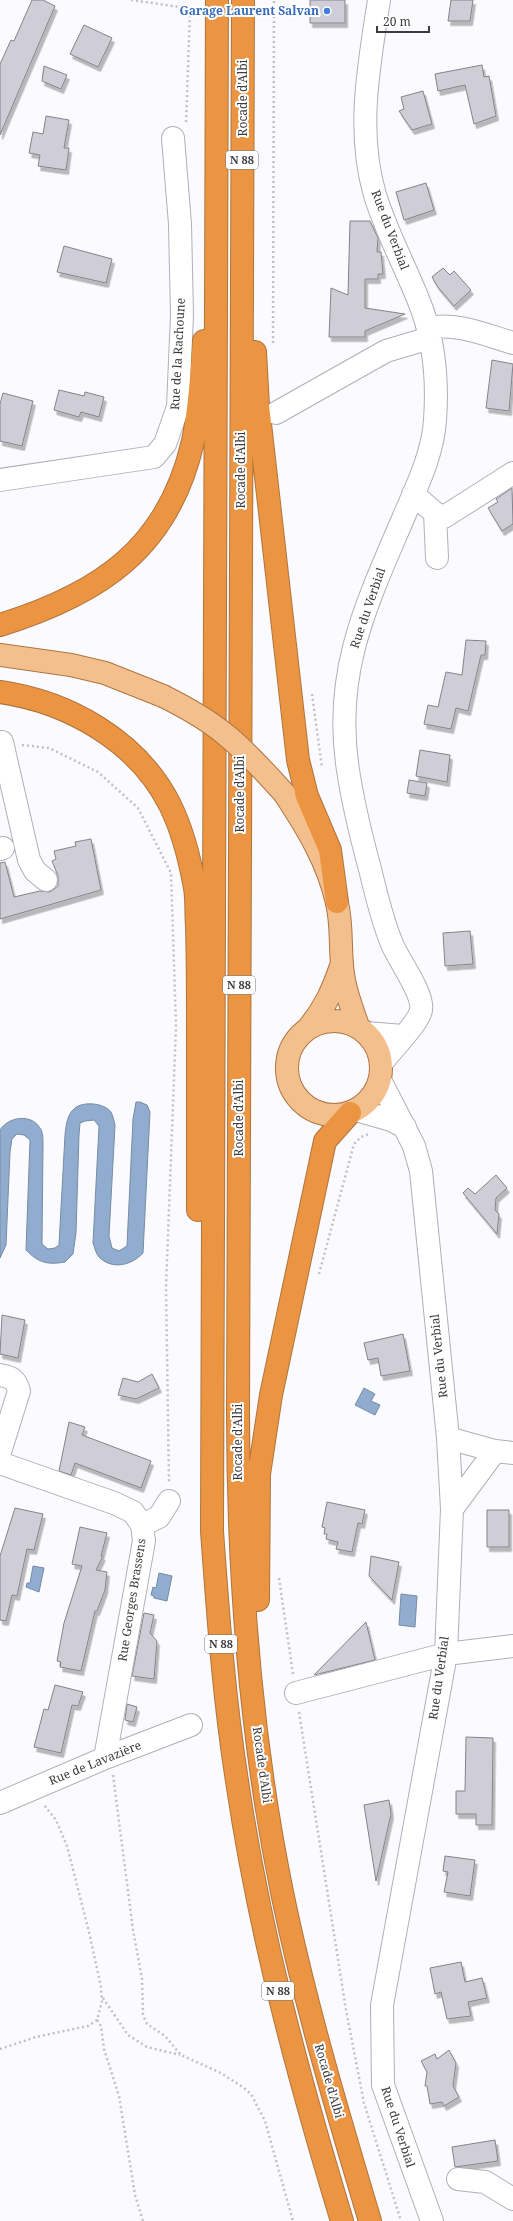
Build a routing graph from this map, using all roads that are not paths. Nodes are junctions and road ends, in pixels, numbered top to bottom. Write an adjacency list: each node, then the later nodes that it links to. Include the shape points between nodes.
1 (217, 0): 5 (highway, Rocade d'Albi / N 88)
2 (243, 0): 6 (highway, Rocade d'Albi / N 88)
3 (380, 0): 7 (street, Rue du Verbial, via 364,106 367,154 375,194 419,301)
4 (173, 138): 11 (street, Rue de la Rachoune, via 180,224 182,315 178,407 165,444 154,457)
5 (217, 292): 15 (highway, via 204,334 193,440 181,482 160,522 128,560 93,587 46,610); 38 (highway, Rocade d'Albi / N 88)
6 (241, 320): 22 (highway, via 254,338 259,413 298,760 307,796 330,850); 40 (highway, Rocade d'Albi / N 88, via 238,1482)
7 (429, 333): 8 (street, via 438,326 464,329); 9 (street, via 386,352); 12 (street, Rue du Verbial, via 435,365 435,425 423,471)
8 (513, 343)
9 (276, 413)
10 (513, 473): 13 (street, via 444,516)
11 (0, 480)
12 (413, 494): 13 (street); 26 (street, Rue du Verbial, via 357,632 347,675 344,719 344,746 353,804 378,901 392,943 419,993 421,1010 413,1026)
13 (435, 513): 14 (street)
14 (437, 558)
15 (0, 625)
16 (0, 655): 17 (main road)
17 (34, 661): 18 (main road); 22 (main road, bridge, via 72,665 105,673 163,696 191,711 225,735 252,758 284,793 314,839)
18 (0, 666)
19 (0, 692): 38 (highway, via 54,705 90,721 123,745 147,769 170,804 184,840 195,890 198,958 198,1241)
20 (1, 742): 21 (street, via 29,860)
21 (46, 880)
22 (337, 902): 23 (main road, via 342,934)
23 (342, 965): 24 (main road, via 330,997 322,1012); 25 (main road, via 348,999)
24 (309, 1027): 25 (main road, via 333,1020 346,1022); 28 (main road, via 297,1037 289,1051 286,1066 288,1081 294,1095 305,1106 319,1113 334,1116)
25 (362, 1030): 26 (street); 27 (main road, via 374,1042)
26 (403, 1036): 27 (street, Rue du Verbial)
27 (380, 1072): 28 (main road, via 371,1097); 29 (street, Rue du Verbial)
28 (353, 1112): 29 (street, via 381,1117); 40 (highway, via 325,1141 271,1395 259,1474 259,1612)
29 (405, 1127): 31 (street, Rue du Verbial, via 414,1146 420,1171)
30 (0, 1374): 32 (street, via 11,1377 17,1383 18,1391)
31 (448, 1438): 33 (street); 36 (street, Rue du Verbial)
32 (0, 1452)
33 (504, 1452): 36 (street)
34 (0, 1464): 37 (street, Rue Georges Brassens, via 114,1503 133,1512)
35 (169, 1501): 37 (street, via 159,1517)
36 (452, 1509): 41 (street, Rue du Verbial)
37 (142, 1525): 44 (street, Rue Georges Brassens, via 144,1541)
38 (212, 1531): 48 (highway, Rocade d'Albi / N 88, via 220,1641 234,1757 257,1898 309,2114)
39 (513, 1646): 41 (street)
40 (248, 1651): 49 (highway, Rocade d'Albi / N 88, via 260,1754 283,1895 306,2000)
41 (446, 1654): 42 (street); 50 (street, Rue du Verbial, via 382,2005 383,2085)
42 (296, 1693)
43 (192, 1726): 44 (street, Rue de Lavazière)
44 (105, 1758): 45 (street, Rue de Lavazière)
45 (0, 1803)
46 (458, 2179): 47 (street, via 485,2182)
47 (513, 2199)
48 (342, 2221)
49 (370, 2221)
50 (432, 2221)

